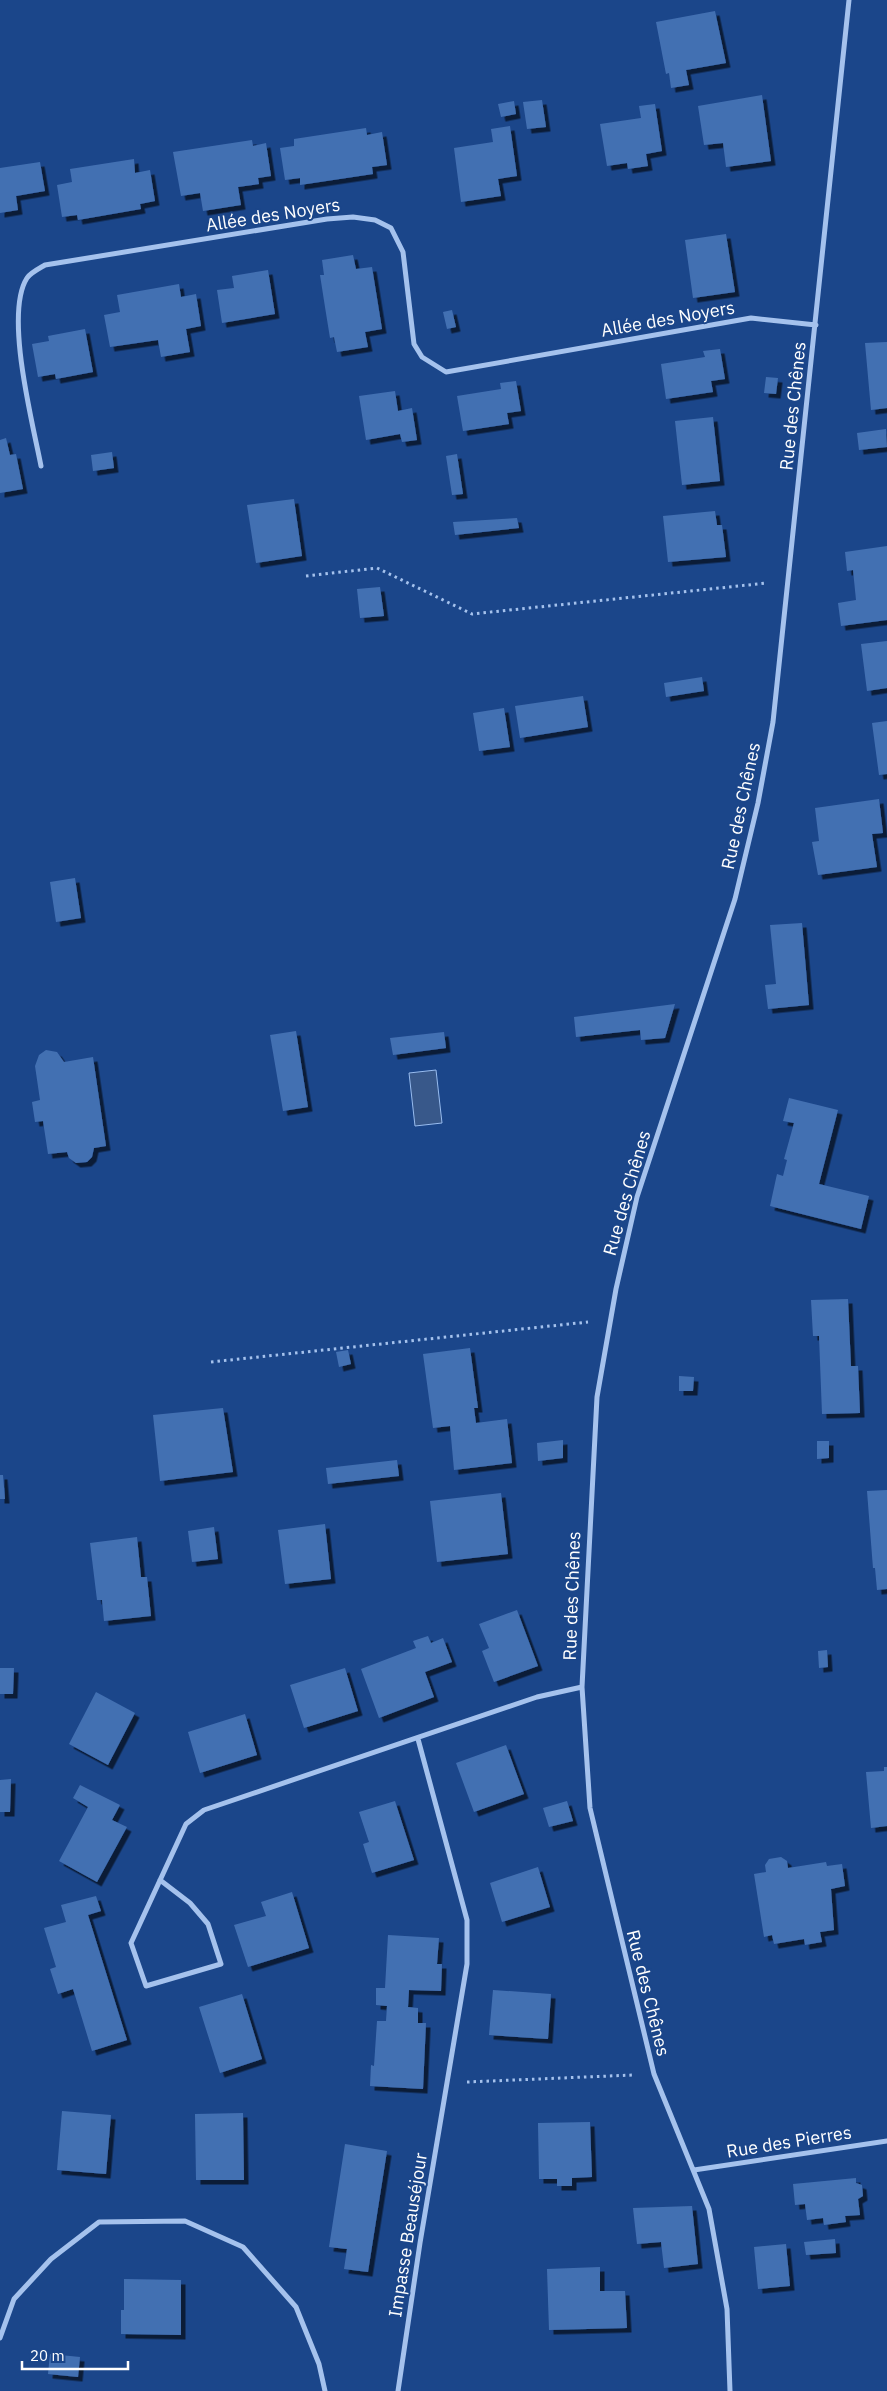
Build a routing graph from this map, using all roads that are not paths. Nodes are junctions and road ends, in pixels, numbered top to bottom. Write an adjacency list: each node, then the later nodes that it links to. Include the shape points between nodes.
1 (849, 0): 2 (street, Rue des Chênes)
2 (816, 325): 3 (street, Allée des Noyers, via 750,318 446,372 422,358 414,344 403,252 391,228 375,220 353,217 327,220 45,264 27,277 19,306 18,344); 4 (street, Rue des Chênes, via 772,722 758,802 735,899 637,1197 596,1397)
3 (41, 466)
4 (582, 1687): 5 (street, via 537,1697); 8 (street, Rue des Chênes, via 590,1808 654,2074)
5 (418, 1739): 6 (street, via 204,1810 186,1824); 11 (street, Impasse Beauséjour, via 467,1920 467,1964)
6 (160, 1880): 6 (street, via 190,1903 208,1924 222,1964 146,1986 131,1943)
7 (887, 2141): 8 (street, Rue des Pierres)
8 (694, 2170): 12 (street, Rue des Chênes, via 708,2210 727,2309)
9 (0, 2338): 10 (street, via 14,2299 51,2259 99,2222 185,2221 243,2247 296,2307 319,2364)
10 (325, 2391)
11 (398, 2391)
12 (730, 2391)

